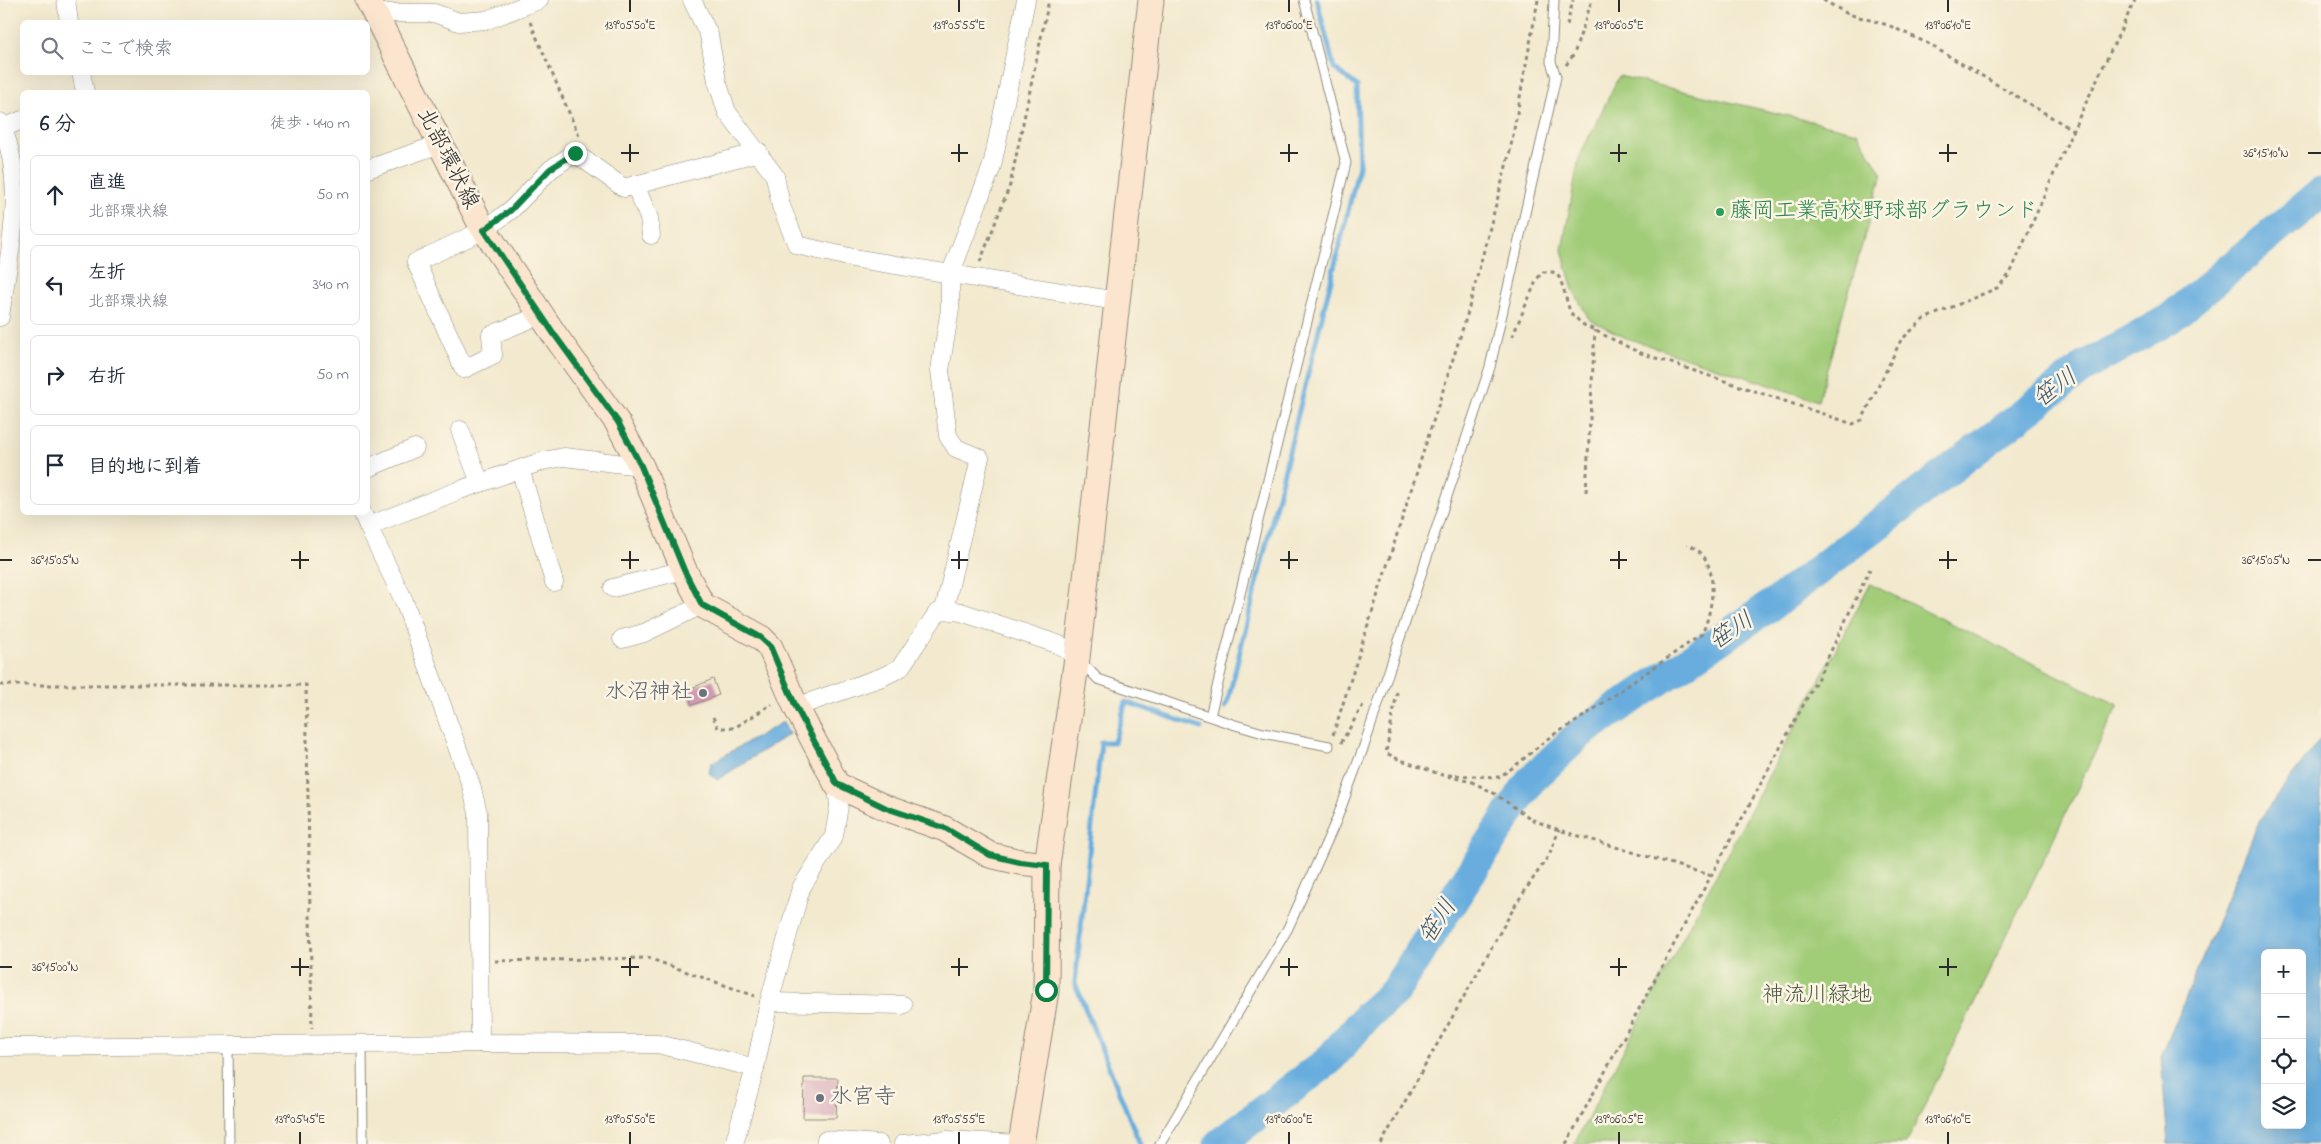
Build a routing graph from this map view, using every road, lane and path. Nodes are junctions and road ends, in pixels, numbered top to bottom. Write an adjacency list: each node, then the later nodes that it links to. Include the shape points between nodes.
1 (66, 0): 13 (street)
2 (692, 0): 21 (street, via 709,35 717,81 727,112)
3 (1026, 0): 27 (street, via 992,166)
4 (1151, 0): 28 (street)
5 (1304, 0): 54 (lane, via 1346,162)
6 (1538, 0): 56 (path, via 1510,151 1467,315)
7 (1554, 0): 15 (lane, via 1550,62)
8 (1592, 0): 15 (path, via 1574,54)
9 (1823, 0): 19 (path, via 1848,14 1888,25 1927,43)
10 (2135, 0): 19 (path)
11 (531, 3): 12 (street, via 487,20 459,22 434,13); 22 (path)
12 (370, 6): 20 (street, 北部環状線)
13 (70, 20)
14 (82, 75): 16 (street)
15 (1556, 77): 32 (lane)
16 (85, 90)
17 (20, 120): 18 (street)
18 (2, 125): 30 (street, via 16,179 14,220)
19 (2073, 130): 31 (path, via 2010,274 1997,288 1924,319 1906,335 1862,420 1853,424 1638,352)
20 (440, 144): 23 (street); 25 (street, 北部環状線)
21 (759, 152): 24 (street); 27 (street, via 775,176 781,206 797,245)
22 (592, 165): 24 (street, via 624,188); 25 (street, via 575,153 550,169 511,210)
23 (370, 168)
24 (636, 184): 26 (street, via 650,218)
25 (484, 230): 29 (street, 北部環状線); 29 (street, via 416,262 464,368 493,355 491,335)
26 (651, 235)
27 (950, 275): 28 (street); 47 (street, via 950,309 940,370 948,436 956,448 980,458)
28 (1116, 301): 49 (street)
29 (541, 315): 35 (street, 北部環状線, via 618,422)
30 (0, 317)
31 (1595, 330): 32 (path, via 1582,324 1570,312 1559,277 1553,272 1543,272 1536,280 1504,354); 39 (path)
32 (1490, 367): 78 (lane, via 1367,737 1312,879 1288,928)
33 (460, 430): 38 (street)
34 (415, 448): 36 (street)
35 (641, 466): 37 (street, via 564,457); 43 (street, 北部環状線)
36 (370, 467)
37 (520, 469): 38 (street); 44 (street)
38 (480, 483): 40 (street)
39 (1586, 492)
40 (364, 519): 62 (street, via 404,601 471,785 478,813)
41 (1688, 544): 57 (path, via 1709,564 1712,601 1702,634 1551,736 1499,777)
42 (1870, 569): 61 (path, via 1819,676)
43 (684, 570): 45 (street); 46 (street, 北部環状線)
44 (554, 582)
45 (613, 588)
46 (702, 605): 48 (street, via 644,633); 52 (street, via 760,637 770,646)
47 (944, 610): 49 (street, via 961,612 1060,645); 52 (street, via 937,614 900,668)
48 (622, 639)
49 (1077, 658): 54 (lane, via 1098,679); 60 (street)
50 (0, 685): 67 (path, via 306,685)
51 (1398, 685): 57 (path, via 1386,753)
52 (796, 707): 58 (street)
53 (757, 714): 55 (path, via 734,728 718,728)
54 (1210, 716): 56 (lane, via 1263,733)
55 (713, 718)
56 (1329, 746)
57 (1442, 775): 59 (path, via 1472,782 1533,820)
58 (837, 784): 60 (street, via 886,808 945,828 990,855); 63 (street, via 839,806 834,836 801,888)
59 (1559, 830): 61 (path); 79 (path, via 1549,855 1516,904)
60 (1047, 865): 77 (street, via 1046,990)
61 (1712, 876): 80 (path)
62 (478, 962): 63 (path, via 648,958); 65 (street)
63 (769, 1002): 64 (street); 70 (street)
64 (903, 1005)
65 (480, 1043): 68 (street); 70 (street, via 658,1044)
66 (228, 1044): 67 (street); 69 (street); 71 (lane)
67 (312, 1044): 68 (street)
68 (362, 1044): 72 (lane)
69 (0, 1048)
70 (755, 1068): 73 (street)
71 (229, 1144)
72 (363, 1144)
73 (734, 1144)
74 (825, 1144): 75 (street, via 826,1140)
75 (879, 1144)
76 (903, 1144): 77 (street, via 947,1140)
77 (1020, 1144)
78 (1160, 1144)
79 (1381, 1144)
80 (1566, 1144)

